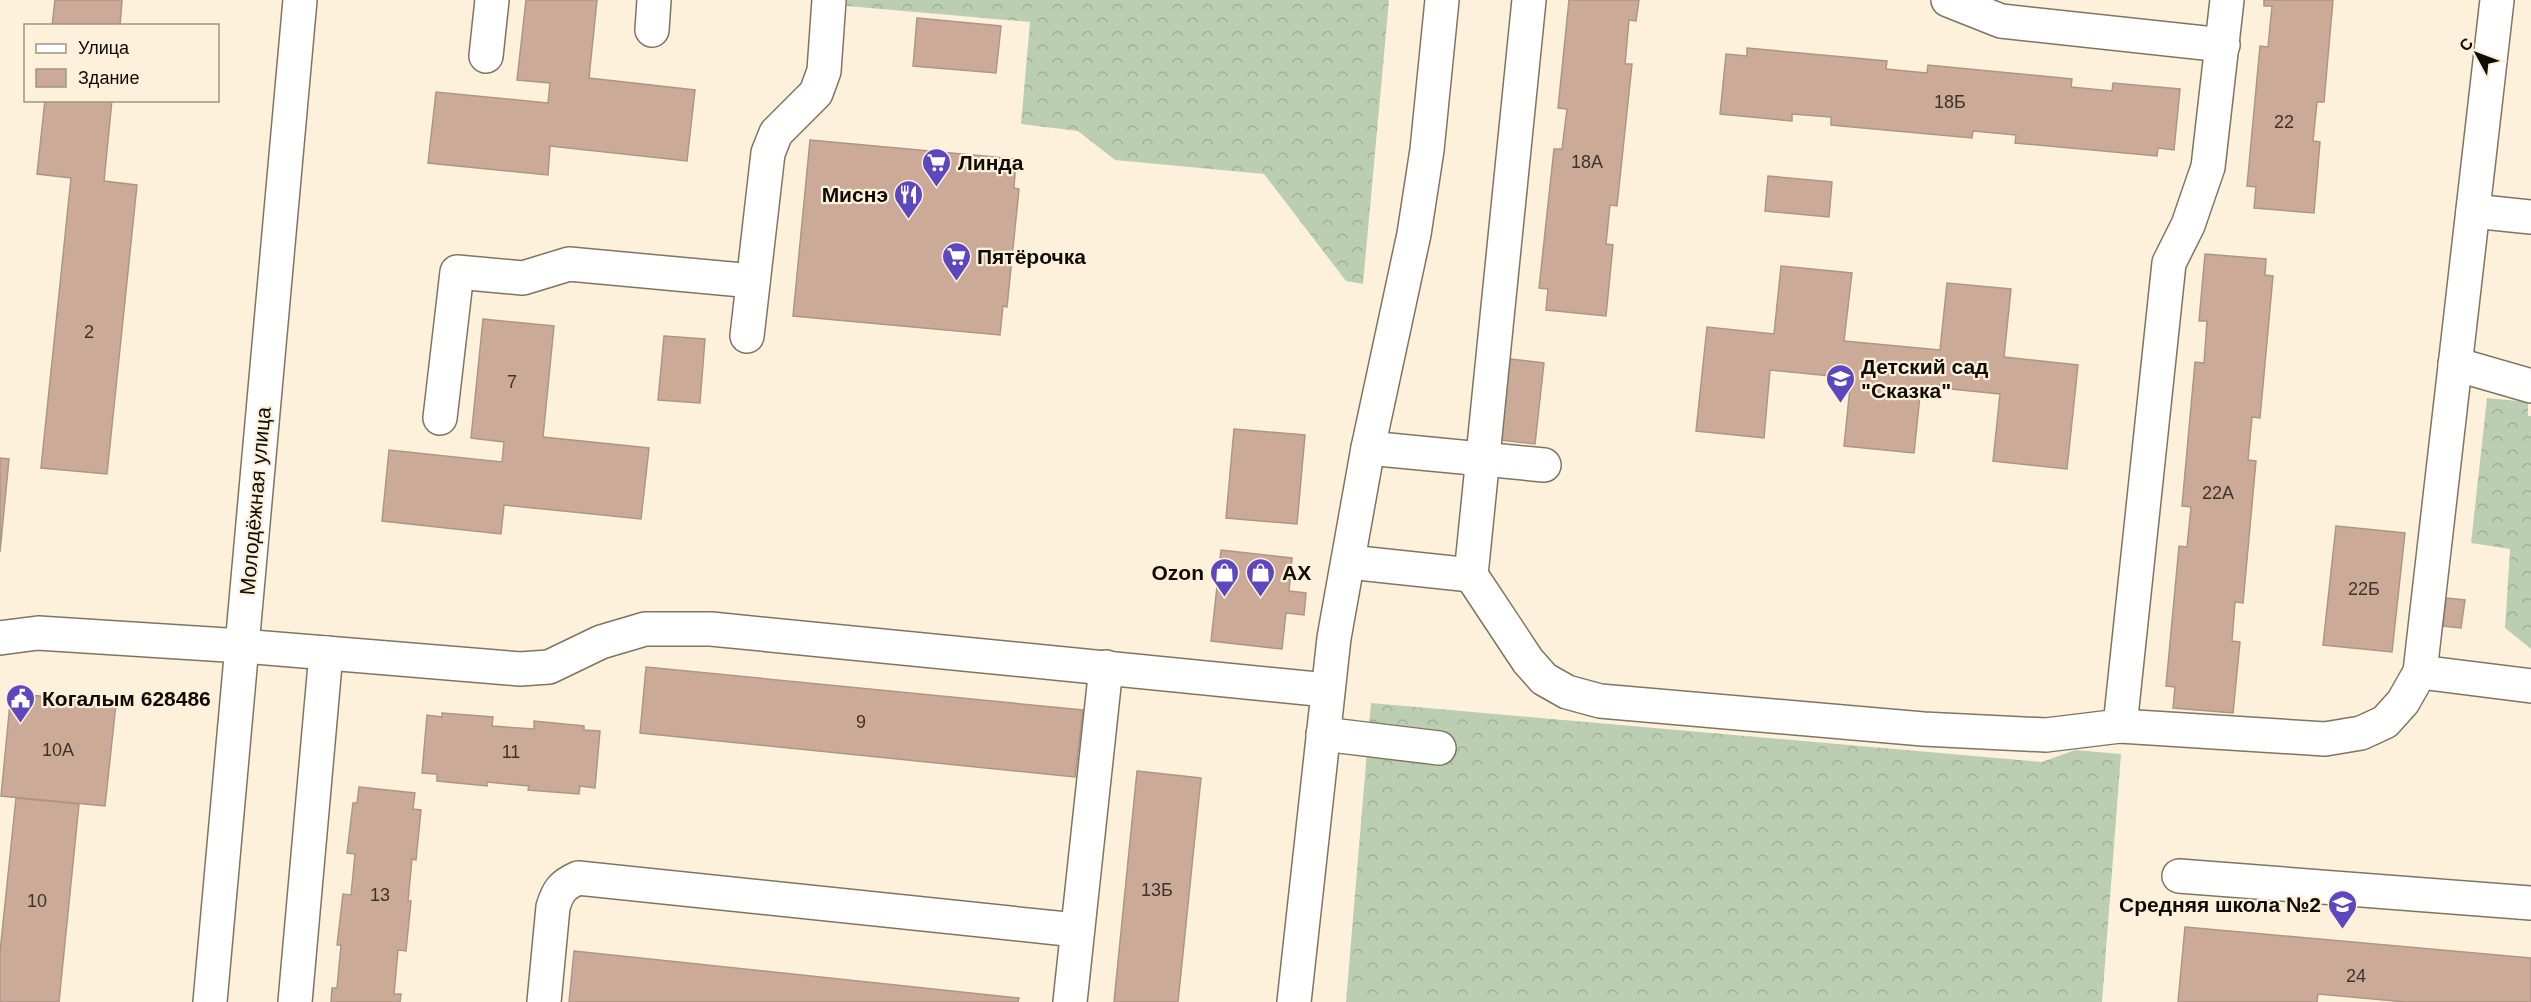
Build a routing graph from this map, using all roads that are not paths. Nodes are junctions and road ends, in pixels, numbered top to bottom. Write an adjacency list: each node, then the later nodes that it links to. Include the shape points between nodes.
1 (300, 0): 24 (street, Молодёжная улица)
2 (492, 0): 10 (street)
3 (829, 0): 13 (street, via 824,71 816,93 776,133 768,153)
4 (1442, 0): 18 (street, via 1414,234)
5 (1529, 0): 19 (street)
6 (1948, 0): 9 (street, via 2001,21)
7 (2227, 0): 9 (street)
8 (2497, 0): 11 (street)
9 (2223, 45): 30 (street, via 2208,167 2188,225 2169,263)
10 (486, 56)
11 (2473, 211): 12 (street); 15 (street)
12 (2531, 216)
13 (753, 281): 14 (street); 17 (street, via 569,264 523,278 458,272)
14 (747, 336)
15 (2455, 364): 16 (street); 27 (street)
16 (2531, 386)
17 (440, 418)
18 (1368, 448): 19 (street); 21 (street)
19 (1481, 459): 20 (street); 22 (street)
20 (1544, 465)
21 (1348, 562): 22 (street); 29 (street)
22 (1471, 575): 30 (street, via 1528,661 1544,678 1567,692 1600,701 1911,728 2046,735)
23 (0, 638): 24 (street, via 38,633)
24 (242, 646): 25 (street); 36 (street, Молодёжная улица)
25 (326, 652): 26 (street, via 520,669 549,667 601,642 645,629 711,629); 37 (street)
26 (1106, 667): 29 (street); 35 (street)
27 (2420, 672): 28 (street); 30 (street, via 2403,702 2385,722 2361,734 2325,739)
28 (2531, 686)
29 (1327, 690): 31 (street)
30 (2120, 726)
31 (1323, 734): 32 (street); 40 (street)
32 (1439, 748)
33 (2179, 876): 34 (street)
34 (2531, 903)
35 (1076, 930): 38 (street, via 578,878 565,884 557,894); 39 (street)
36 (210, 1002)
37 (295, 1002)
38 (544, 1002)
39 (1070, 1002)
40 (1294, 1002)

